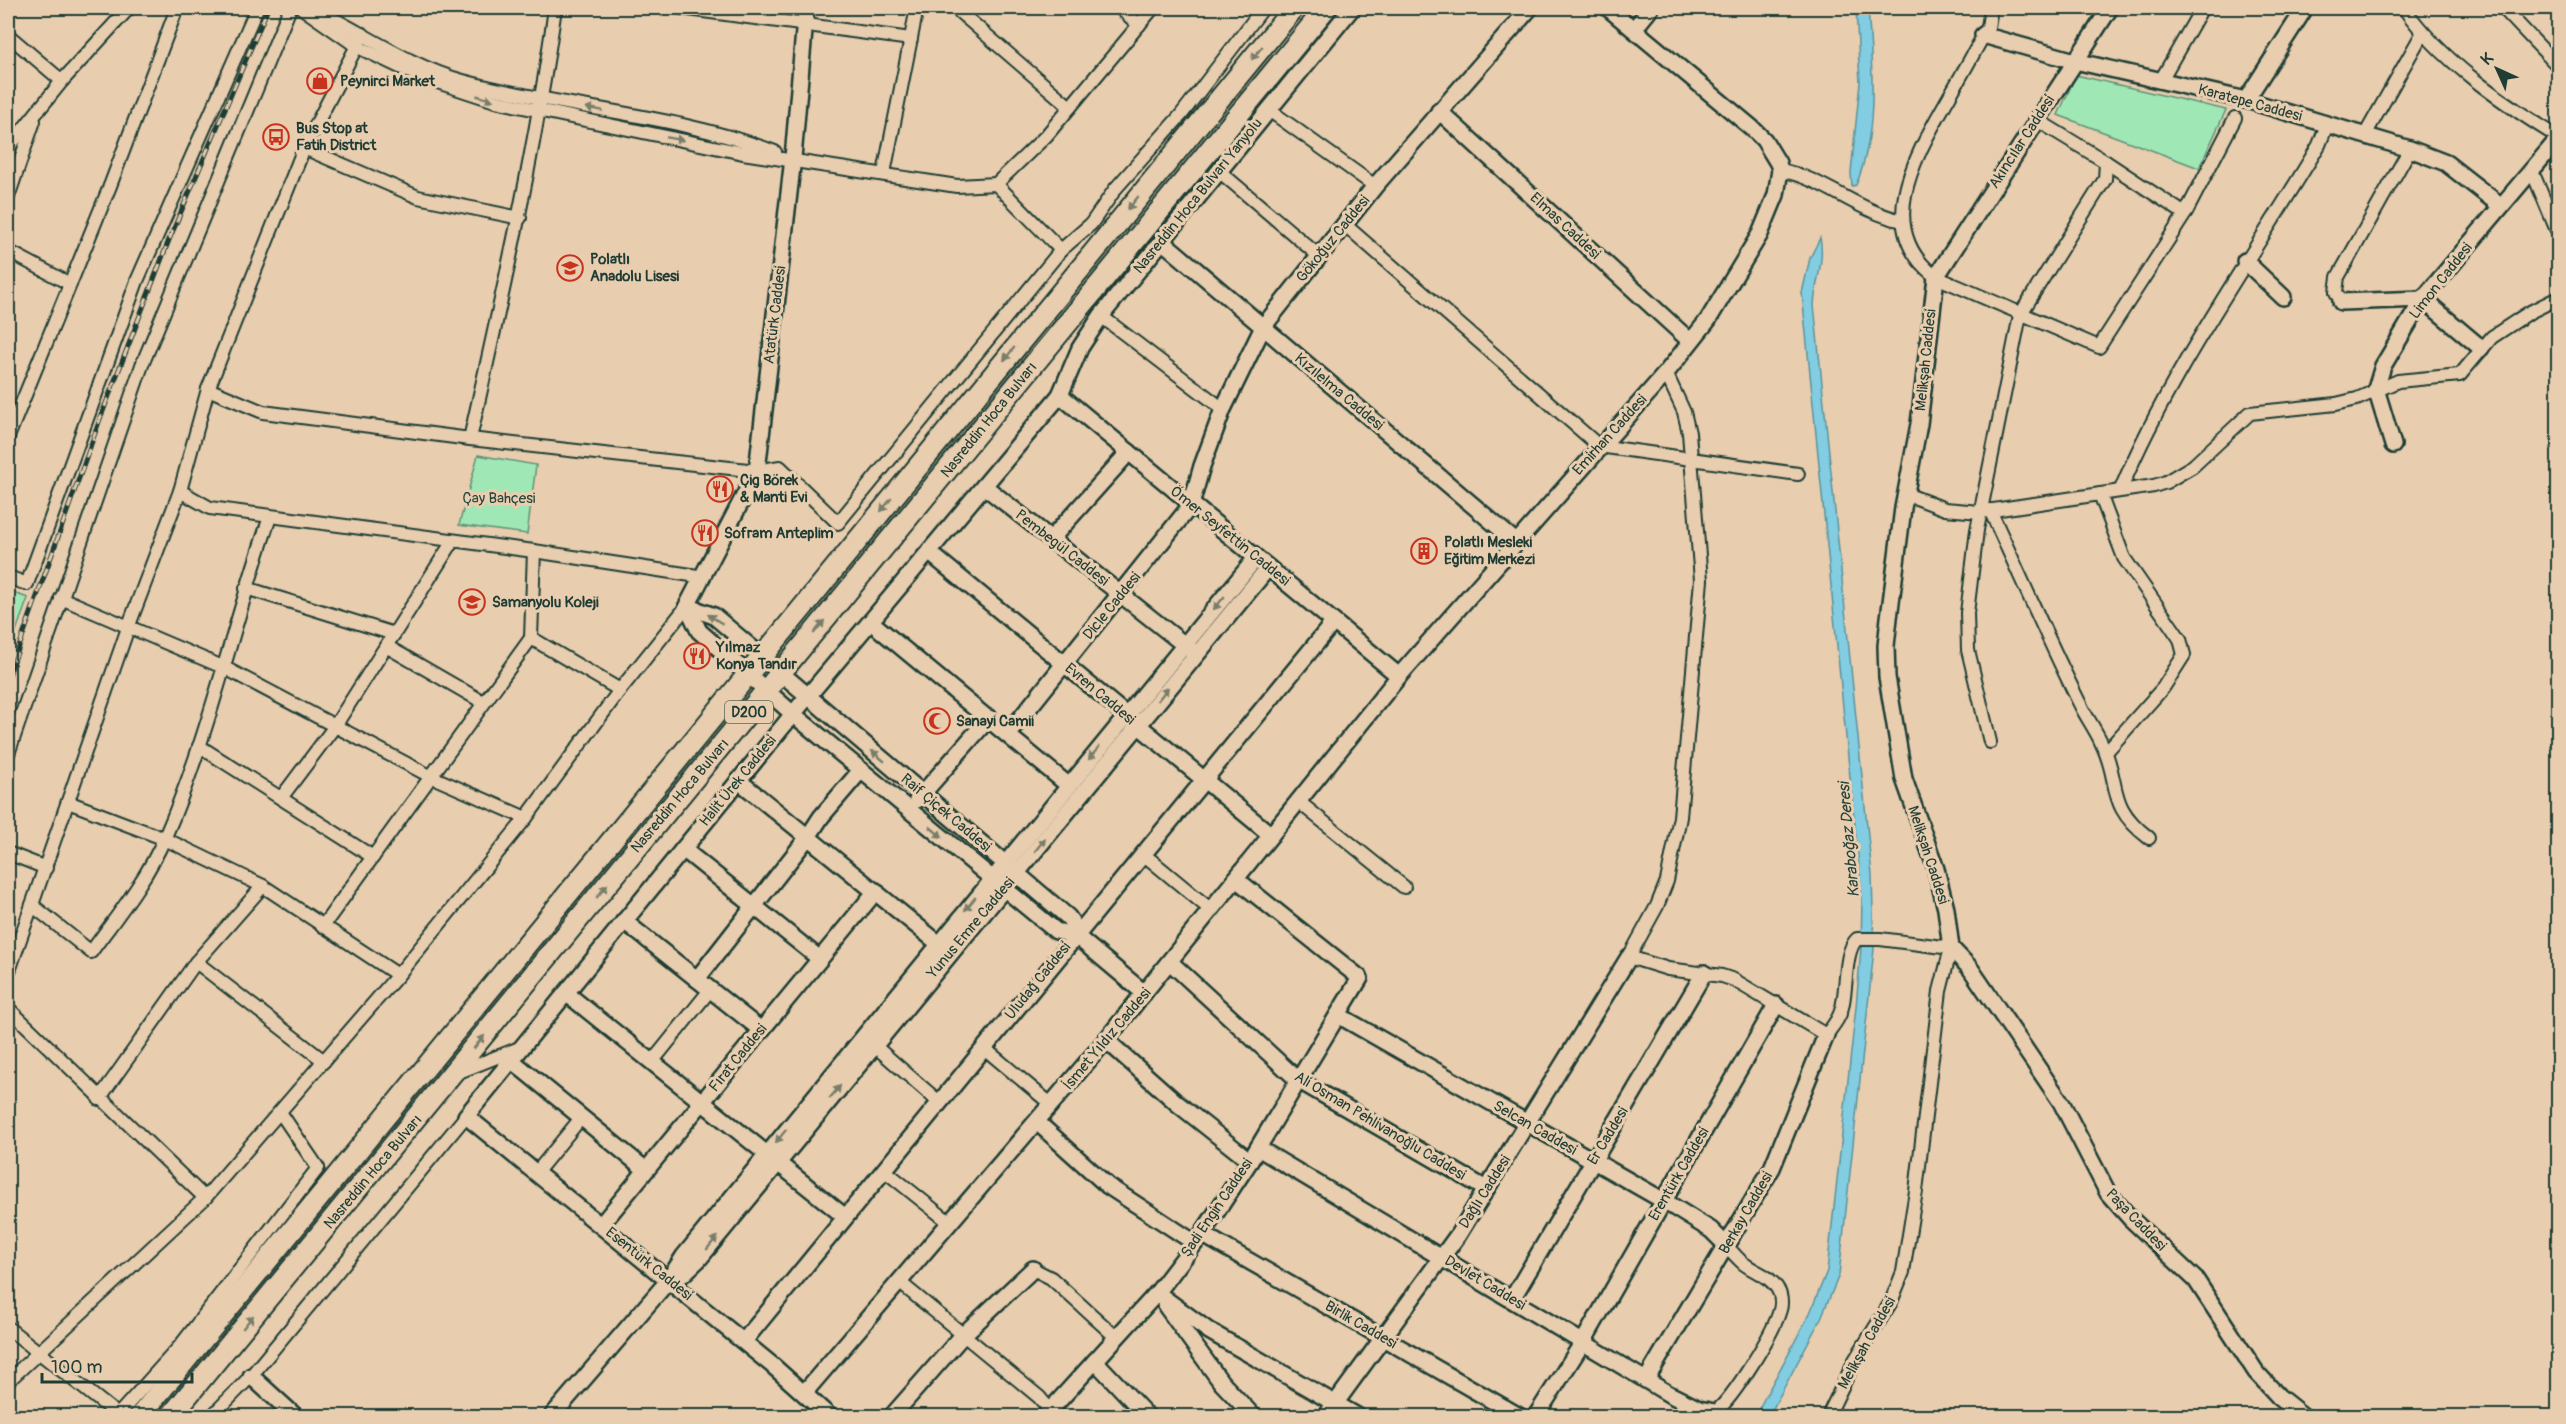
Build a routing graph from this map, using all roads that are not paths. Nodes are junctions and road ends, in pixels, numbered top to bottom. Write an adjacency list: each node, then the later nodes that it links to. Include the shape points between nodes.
1 (177, 8): 74 (street)
2 (256, 8): 112 (street, via 137,281 27,584)
3 (290, 8): 116 (street, via 142,365)
4 (302, 8): 34 (street)
5 (312, 8): 29 (street)
6 (555, 8): 40 (street)
7 (681, 8): 26 (street)
8 (917, 8): 33 (street)
9 (955, 8): 41 (street)
10 (1120, 8): 27 (street)
11 (1153, 8): 27 (street)
12 (1263, 8): 69 (street, via 1091,224)
13 (1294, 8): 125 (highway, Nasreddin Hoca Bulvarı / D200, one-way to 125)
14 (1326, 8): 128 (highway, Nasreddin Hoca Bulvarı / D200, one-way to 14)
15 (1352, 8): 42 (street, Nasreddin Hoca Bulvarı Yanyolu)
16 (1530, 8): 43 (street, Gökoğuz Caddesi)
17 (1608, 8): 28 (street)
18 (1651, 8): 28 (street)
19 (1991, 8): 32 (street, via 1991,20)
20 (2110, 8): 35 (street, Akıncılar Caddesi)
21 (2202, 8): 37 (street)
22 (2305, 8): 39 (street)
23 (2404, 8): 30 (street)
24 (2503, 8): 36 (street)
25 (125, 9): 38 (street)
26 (805, 15): 33 (street); 53 (street, Atatürk Caddesi)
27 (1139, 25): 41 (street)
28 (1634, 29): 55 (street, via 1758,134 1773,152)
29 (363, 34): 34 (street); 40 (street, via 398,56 461,81)
30 (2422, 34): 48 (street); 49 (street, via 2500,98)
31 (8, 35): 38 (street)
32 (1983, 35): 35 (street, Karatepe Caddesi); 65 (street, via 1911,168)
33 (911, 39): 58 (street)
34 (358, 47): 40 (street, one-way to 40, via 418,76 456,89 495,101); 51 (street)
35 (2074, 61): 37 (street, Karatepe Caddesi); 46 (street, Akıncılar Caddesi)
36 (2559, 66)
37 (2161, 80): 39 (street, Karatepe Caddesi)
38 (62, 81): 44 (street)
39 (2246, 100): 47 (street, Karatepe Caddesi)
40 (541, 104): 53 (street, via 736,137); 64 (street)
41 (1070, 107): 59 (street, via 1046,136)
42 (1269, 110): 56 (street, Nasreddin Hoca Bulvarı Yanyolu); 60 (street)
43 (1439, 111): 60 (street, Gökoğuz Caddesi); 82 (street, Elmas Caddesi)
44 (37, 112): 50 (street); 61 (street)
45 (2235, 118): 63 (street)
46 (2037, 120): 54 (street); 73 (street, Akıncılar Caddesi)
47 (2327, 125): 48 (street, Karatepe Caddesi); 72 (street, via 2303,171)
48 (2365, 135): 52 (street, Karatepe Caddesi)
49 (2559, 138): 57 (street, Limon Caddesi)
50 (8, 147)
51 (304, 148): 64 (street, via 418,197); 85 (street)
52 (2410, 149): 62 (street, Karatepe Caddesi, via 2446,163); 78 (street, via 2338,277 2336,292)
53 (793, 158): 58 (street); 95 (street, Atatürk Caddesi)
54 (2106, 162): 63 (street); 79 (street, via 2105,179)
55 (1780, 170): 65 (street, via 1809,177 1865,210); 82 (street, Emirhan Caddesi, via 1776,195 1760,234 1719,304)
56 (1219, 171): 68 (street, Nasreddin Hoca Bulvarı Yanyolu); 71 (street)
57 (2532, 171): 62 (street, Limon Caddesi); 67 (street)
58 (884, 173): 59 (street, via 957,186)
59 (996, 183): 69 (street)
60 (1375, 186): 66 (street, Gökoğuz Caddesi)
61 (8, 197)
62 (2501, 206): 77 (street, Limon Caddesi)
63 (2185, 214): 79 (street, via 2099,347)
64 (519, 218): 90 (street)
65 (1903, 221): 73 (street, via 1912,250)
66 (1344, 224): 71 (street, Gökoğuz Caddesi); 92 (street)
67 (2559, 233)
68 (1162, 241): 80 (street, Nasreddin Hoca Bulvarı Yanyolu); 81 (street, Kızılelma Caddesi)
69 (1061, 250): 95 (street, via 838,523 780,467)
70 (8, 251): 74 (street)
71 (1319, 256): 81 (street, Gökoğuz Caddesi)
72 (2245, 261): 75 (street); 98 (street, via 2141,444)
73 (1936, 277): 79 (street); 100 (street, Melikşah Caddesi, via 1919,424)
74 (70, 284): 89 (street)
75 (2283, 297)
76 (2559, 298): 83 (street, via 2512,322)
77 (2423, 299): 78 (street); 83 (street); 86 (street, Limon Caddesi, via 2383,366)
78 (2341, 302)
79 (2020, 315): 103 (street)
80 (1101, 316): 87 (street, Nasreddin Hoca Bulvarı Yanyolu, via 1080,348); 88 (street)
81 (1263, 327): 88 (street, Gökoğuz Caddesi); 107 (street, Kızılelma Caddesi)
82 (1690, 341): 84 (street, Emirhan Caddesi)
83 (2481, 348): 86 (street, via 2460,375 2398,381)
84 (1666, 373): 92 (street, Emirhan Caddesi); 94 (street, via 1684,412)
85 (208, 389): 90 (street, via 263,412); 99 (street)
86 (2376, 389): 91 (street); 98 (street, via 2336,404 2250,413 2178,476 2154,486)
87 (1060, 395): 93 (street, Ömer Seyfettin Caddesi); 97 (street, Halit Ürek Caddesi)
88 (1223, 409): 102 (street, Gökoğuz Caddesi)
89 (8, 437)
90 (470, 439): 95 (street)
91 (2393, 445)
92 (1599, 446): 94 (street); 107 (street, Emirhan Caddesi)
93 (1129, 452): 102 (street, Ömer Seyfettin Caddesi); 105 (street)
94 (1691, 461): 96 (street); 180 (street, via 1701,580 1675,849 1657,906)
95 (757, 471): 113 (street, Atatürk Caddesi)
96 (1798, 474)
97 (984, 486): 105 (street, Pembegül Caddesi); 109 (street, Halit Ürek Caddesi)
98 (2121, 489): 101 (street)
99 (180, 492): 104 (street, via 210,508); 120 (street)
100 (1906, 494): 103 (street, via 1945,509); 179 (street, Melikşah Caddesi, via 1886,646 1887,677 1904,779 1936,869)
101 (2100, 494): 103 (street); 142 (street, via 2124,558 2180,639 2184,655 2163,688)
102 (1191, 505): 110 (street, Ömer Seyfettin Caddesi); 115 (street, Dicle Caddesi)
103 (1985, 511): 140 (street, via 1966,636); 142 (street)
104 (270, 517): 106 (street); 114 (street)
105 (1051, 539): 115 (street, Pembegül Caddesi)
106 (453, 541): 108 (street); 121 (street)
107 (1516, 542): 130 (street, Emirhan Caddesi)
108 (534, 551): 113 (street); 122 (street)
109 (930, 553): 118 (street, Halit Ürek Caddesi); 126 (street, Evren Caddesi)
110 (1256, 558): 111 (street, Ömer Seyfettin Caddesi); 124 (street, Yunus Emre Caddesi, one-way to 124)
111 (1268, 568): 119 (street, Ömer Seyfettin Caddesi); 124 (street, Yunus Emre Caddesi)
112 (8, 577)
113 (704, 577): 117 (street, Atatürk Caddesi)
114 (246, 588): 121 (street); 127 (street)
115 (1121, 594): 124 (street, Pembegül Caddesi); 126 (street, Dicle Caddesi)
116 (61, 598): 120 (street); 143 (street)
117 (687, 606): 125 (street, Raif Çiçek Caddesi, one-way to 117, via 714,616); 129 (street, Raif Çiçek Caddesi, via 699,631); 131 (street)
118 (871, 622): 133 (street, Halit Ürek Caddesi); 136 (street)
119 (1333, 623): 130 (street, Ömer Seyfettin Caddesi); 146 (street, Uludağ Caddesi)
120 (129, 625): 127 (street); 151 (street)
121 (394, 634): 123 (street)
122 (531, 638): 131 (street); 134 (street)
123 (386, 646): 134 (street); 138 (street)
124 (1190, 649): 137 (street, Yunus Emre Caddesi)
125 (762, 657): 128 (street, Raif Çiçek Caddesi); 129 (highway, Nasreddin Hoca Bulvarı / D200)
126 (1065, 664): 137 (street, Evren Caddesi); 139 (street, Dicle Caddesi)
127 (225, 668): 138 (street); 141 (street)
128 (781, 673): 132 (highway, Nasreddin Hoca Bulvarı / D200); 133 (street, Raif Çiçek Caddesi)
129 (747, 674): 132 (street, Raif Çiçek Caddesi); 250 (highway, Nasreddin Hoca Bulvarı / D200)
130 (1399, 676): 152 (street, İsmet Yıldız Caddesi)
131 (620, 690): 154 (street)
132 (766, 691): 135 (street, Raif Çiçek Caddesi); 203 (highway, Nasreddin Hoca Bulvarı / D200, one-way to 132)
133 (808, 696): 135 (street, Halit Ürek Caddesi); 149 (street, Raif Çiçek Caddesi, one-way to 133)
134 (483, 702): 145 (street)
135 (793, 714): 144 (street, Raif Çiçek Caddesi); 147 (street, Halit Ürek Caddesi)
136 (989, 718): 139 (street); 149 (street)
137 (1132, 720): 146 (street, Evren Caddesi); 148 (street, Yunus Emre Caddesi, one-way to 148); 165 (street, Yunus Emre Caddesi, one-way to 137)
138 (334, 726): 145 (street); 150 (street)
139 (1008, 734): 148 (street)
140 (1990, 742)
141 (199, 746): 150 (street); 158 (street)
142 (2106, 752): 157 (street, via 2121,809)
143 (8, 754)
144 (861, 770): 153 (street, Raif Çiçek Caddesi); 156 (street)
145 (430, 776): 154 (street); 162 (street)
146 (1203, 778): 155 (street, Evren Caddesi); 161 (street, Uludağ Caddesi)
147 (739, 781): 156 (street); 159 (street, Halit Ürek Caddesi)
148 (1068, 785): 163 (street, Yunus Emre Caddesi)
149 (923, 794): 153 (street); 163 (street, Raif Çiçek Caddesi)
150 (281, 798): 162 (street)
151 (68, 801): 158 (street); 164 (street)
152 (1299, 802): 155 (street, İsmet Yıldız Caddesi); 169 (street)
153 (909, 809): 166 (street, Raif Çiçek Caddesi, one-way to 166)
154 (526, 818): 186 (street)
155 (1271, 836): 167 (street, İsmet Yıldız Caddesi)
156 (808, 837): 171 (street); 173 (street)
157 (2149, 838)
158 (165, 839): 168 (street); 172 (street, via 135,891 91,952)
159 (683, 849): 173 (street); 175 (street, Halit Ürek Caddesi)
160 (8, 853): 164 (street)
161 (1142, 854): 174 (street); 177 (street, Uludağ Caddesi)
162 (373, 857): 176 (street)
163 (1004, 862): 165 (street, Raif Çiçek Caddesi); 166 (street, Yunus Emre Caddesi)
164 (46, 867): 172 (street)
165 (1016, 873): 170 (street, Yunus Emre Caddesi); 177 (street, Raif Çiçek Caddesi, via 1068,916)
166 (991, 878): 170 (street, Raif Çiçek Caddesi); 178 (street, Yunus Emre Caddesi, one-way to 178)
167 (1236, 879): 174 (street, İsmet Yıldız Caddesi); 193 (street, Şadi Engin Caddesi, via 1360,978)
168 (263, 886): 176 (street); 182 (street)
169 (1404, 887)
170 (1004, 888): 177 (street, Raif Çiçek Caddesi, via 1056,931); 197 (street, Yunus Emre Caddesi)
171 (876, 891): 178 (street); 181 (street, Fırat Caddesi)
172 (32, 905): 185 (street)
173 (754, 906): 181 (street); 187 (street)
174 (1211, 910): 183 (street, İsmet Yıldız Caddesi)
175 (624, 921): 187 (street); 189 (street, Halit Ürek Caddesi)
176 (323, 926): 186 (street)
177 (1075, 935): 190 (street, Raif Çiçek Caddesi); 199 (street, Uludağ Caddesi)
178 (938, 943): 197 (street, Yunus Emre Caddesi)
179 (1951, 948): 195 (street, via 1857,939 1851,945 1840,1014); 263 (street, Melikşah Caddesi, via 1940,991 1903,1272 1891,1302 1855,1360); 264 (street, Paşa Caddesi, via 1970,968 2061,1102 2108,1193 2196,1280 2256,1372 2278,1397)
180 (1629, 957): 184 (street, via 1668,969); 213 (street, Dağlı Caddesi)
181 (820, 959): 194 (street, Fırat Caddesi)
182 (195, 962): 201 (street); 205 (street)
183 (1170, 962): 190 (street, İsmet Yıldız Caddesi); 204 (street, Ali Osman Pehlivanoğlu Caddesi)
184 (1704, 973): 191 (street, via 1734,980); 216 (street, Er Caddesi)
185 (8, 974)
186 (398, 975): 201 (street)
187 (697, 979): 188 (street)
188 (711, 990): 194 (street); 202 (street)
189 (566, 993): 198 (street, Halit Ürek Caddesi); 202 (street)
190 (1144, 993): 196 (street, İsmet Yıldız Caddesi)
191 (1776, 1005): 195 (street); 222 (street, Erentürk Caddesi)
192 (8, 1008): 205 (street)
193 (1338, 1015): 204 (street, Şadi Engin Caddesi); 213 (street, Selcan Caddesi)
194 (761, 1030): 207 (street, Fırat Caddesi)
195 (1826, 1035): 227 (street, Berkay Caddesi, via 1779,1154)
196 (1106, 1040): 208 (street, İsmet Yıldız Caddesi); 214 (street, Devlet Caddesi, via 1194,1118)
197 (868, 1041): 206 (street); 215 (street, Yunus Emre Caddesi)
198 (522, 1047): 200 (street, Halit Ürek Caddesi); 203 (street)
199 (984, 1048): 206 (street, Uludağ Caddesi); 208 (street)
200 (511, 1060): 210 (street, Halit Ürek Caddesi); 211 (street)
201 (324, 1061): 209 (street)
202 (652, 1062): 207 (street)
203 (453, 1074): 251 (highway, Nasreddin Hoca Bulvarı / D200, one-way to 203)
204 (1298, 1080): 214 (street, Şadi Engin Caddesi); 220 (street, Ali Osman Pehlivanoğlu Caddesi)
205 (99, 1099): 221 (street)
206 (938, 1101): 218 (street, Uludağ Caddesi)
207 (702, 1102): 215 (street); 217 (street, Fırat Caddesi)
208 (1052, 1105): 212 (street, İsmet Yıldız Caddesi)
209 (280, 1112): 221 (street); 249 (street, via 318,1168 181,1345)
210 (466, 1116): 219 (street, Esentürk Caddesi); 242 (street)
211 (581, 1118): 217 (street); 219 (street)
212 (1037, 1122): 224 (street, İsmet Yıldız Caddesi); 226 (street, Birlik Caddesi, via 1108,1186)
213 (1527, 1123): 216 (street, Selcan Caddesi); 220 (street, Dağlı Caddesi)
214 (1254, 1155): 226 (street, Şadi Engin Caddesi); 228 (street, Devlet Caddesi)
215 (772, 1158): 223 (street); 230 (street, Yunus Emre Caddesi, via 684,1256)
216 (1593, 1161): 222 (street, Selcan Caddesi); 233 (street, Er Caddesi)
217 (646, 1170): 225 (street, Fırat Caddesi)
218 (884, 1170): 223 (street, Uludağ Caddesi); 224 (street)
219 (536, 1173): 225 (street, Esentürk Caddesi)
220 (1486, 1189): 228 (street, Dağlı Caddesi)
221 (205, 1198): 240 (street)
222 (1664, 1201): 227 (street, Selcan Caddesi, via 1711,1230); 239 (street, Erentürk Caddesi)
223 (844, 1216): 238 (street, Uludağ Caddesi)
224 (949, 1222): 231 (street, İsmet Yıldız Caddesi)
225 (601, 1225): 230 (street, Esentürk Caddesi)
226 (1199, 1238): 232 (street, Şadi Engin Caddesi); 237 (street, Birlik Caddesi)
227 (1727, 1246): 243 (street, Berkay Caddesi); 247 (street, via 1776,1287 1781,1302 1774,1324 1752,1362)
228 (1443, 1257): 233 (street, Devlet Caddesi); 237 (street, Dağlı Caddesi)
229 (1033, 1269): 235 (street); 236 (street, via 1051,1278)
230 (668, 1281): 238 (street, Esentürk Caddesi); 254 (street, Yunus Emre Caddesi)
231 (898, 1281): 235 (street); 245 (street, İsmet Yıldız Caddesi)
232 (1157, 1293): 236 (street, Şadi Engin Caddesi); 246 (street, via 1209,1330); 258 (street, via 1221,1382)
233 (1512, 1299): 239 (street, Devlet Caddesi)
234 (8, 1328): 240 (street)
235 (963, 1335): 248 (street, via 1039,1397); 256 (street)
236 (1117, 1338): 241 (street, Şadi Engin Caddesi)
237 (1383, 1338): 246 (street, Dağlı Caddesi); 261 (street, Birlik Caddesi)
238 (744, 1341): 245 (street, Esentürk Caddesi)
239 (1583, 1342): 243 (street, Devlet Caddesi); 262 (street, Erentürk Caddesi)
240 (38, 1353): 244 (street); 249 (street)
241 (1095, 1361): 248 (street, Şadi Engin Caddesi); 257 (street)
242 (251, 1376): 252 (street); 253 (street)
243 (1646, 1380): 247 (street, Devlet Caddesi, via 1689,1405)
244 (8, 1381)
245 (804, 1393): 255 (street, Esentürk Caddesi)
246 (1336, 1404): 259 (street, Dağlı Caddesi); 260 (street)
247 (1715, 1412)
248 (1050, 1414)
249 (117, 1416)
250 (140, 1416)
251 (171, 1416)
252 (212, 1416)
253 (295, 1416)
254 (552, 1416)
255 (829, 1416)
256 (892, 1416)
257 (1148, 1416)
258 (1253, 1416)
259 (1326, 1416)
260 (1357, 1416)
261 (1519, 1416)
262 (1536, 1416)
263 (1828, 1416)
264 (2303, 1416)

